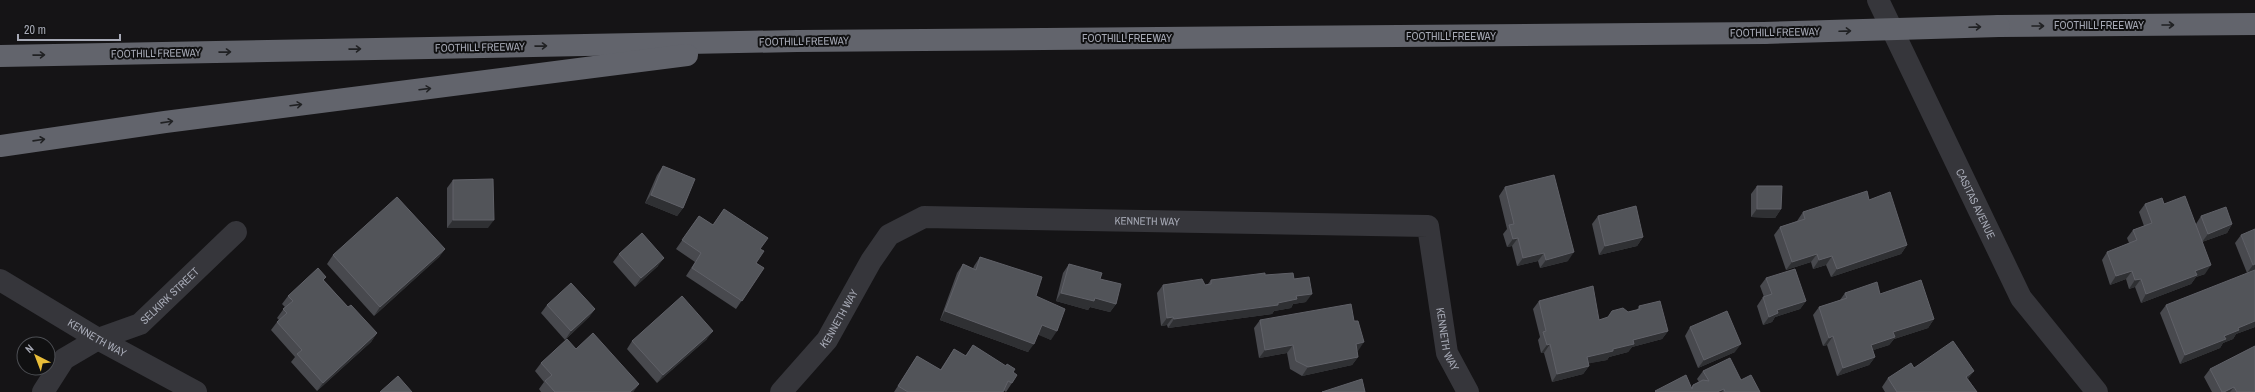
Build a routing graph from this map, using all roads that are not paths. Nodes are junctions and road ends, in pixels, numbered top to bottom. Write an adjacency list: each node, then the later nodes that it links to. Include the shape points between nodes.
1 (1878, 0): 13 (street, CASITAS AVENUE, via 2022,298)
2 (2255, 24): 3 (highway, FOOTHILL FREEWAY, one-way to 2, bridge, via 1764,33 1999,26)
3 (797, 41): 4 (highway, FOOTHILL FREEWAY, one-way to 3); 5 (highway, one-way to 3, via 165,122)
4 (0, 56)
5 (0, 146)
6 (236, 232): 8 (street, SELKIRK STREET, via 140,324)
7 (0, 280): 8 (street, KENNETH WAY)
8 (98, 339): 9 (street, SELKIRK STREET, via 64,359); 10 (street, KENNETH WAY)
9 (43, 392)
10 (196, 392)
11 (781, 392): 12 (street, KENNETH WAY, via 827,340 871,261 889,235 924,217 1428,226 1448,353)
12 (1468, 392)
13 (2097, 392)

